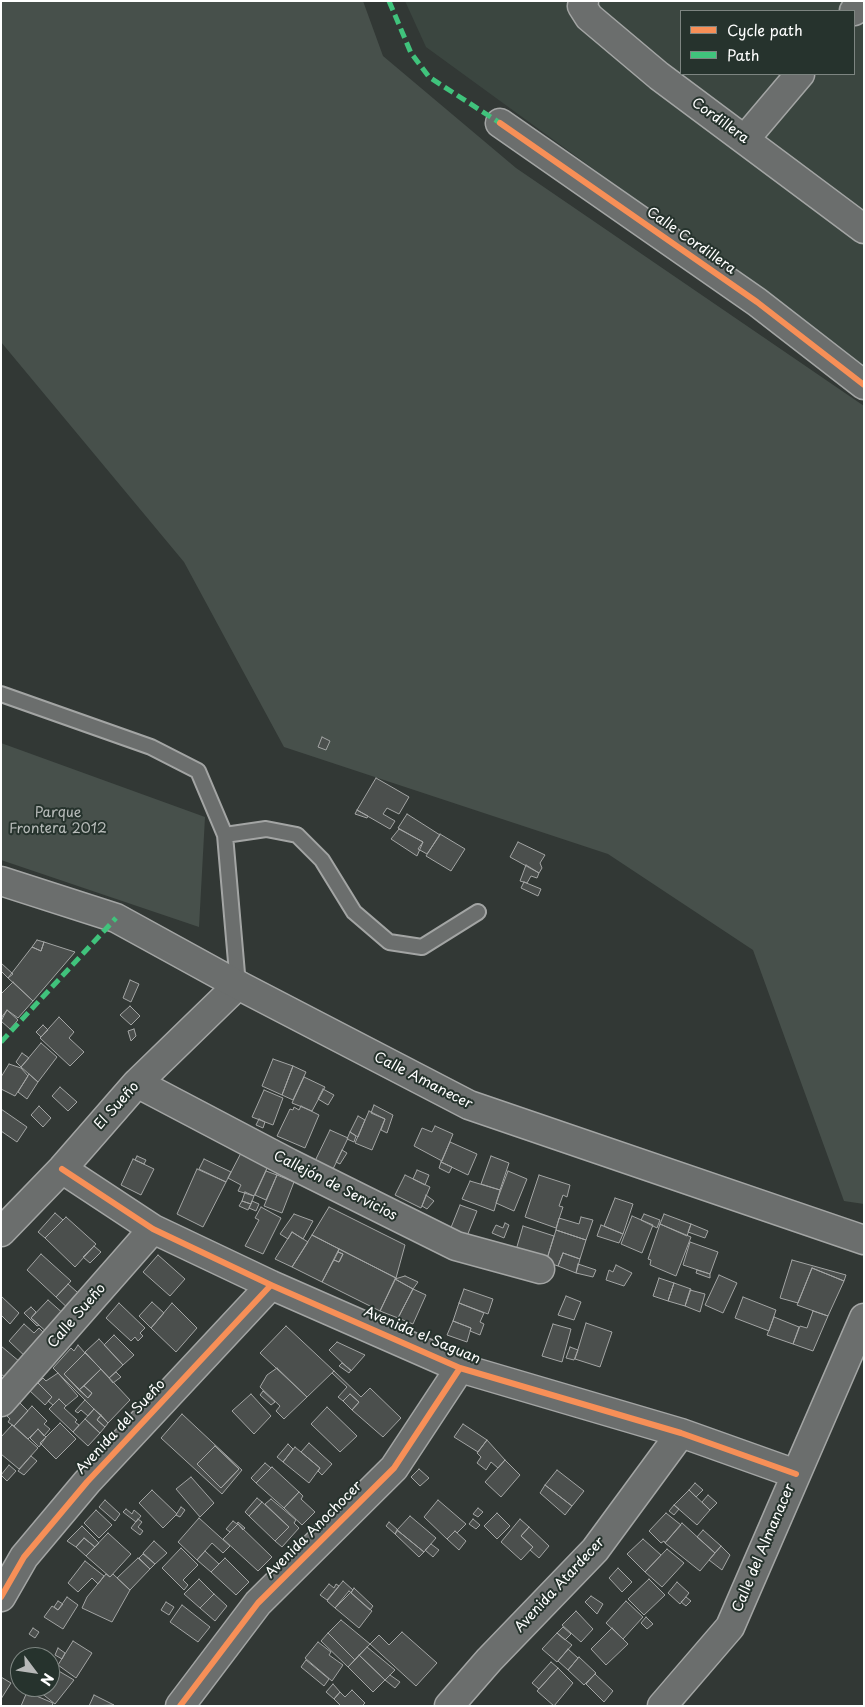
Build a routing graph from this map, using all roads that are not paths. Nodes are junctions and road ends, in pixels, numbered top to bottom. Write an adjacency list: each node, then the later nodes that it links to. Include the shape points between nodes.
1 (583, 4): 4 (street, Cordillera, via 589,17 660,76)
2 (799, 75): 4 (street)
3 (500, 124): 6 (street, Calle Cordillera, via 756,302)
4 (745, 139): 5 (street, Cordillera)
5 (864, 229)
6 (864, 385)
7 (1, 694): 8 (lane, via 151,746 198,771)
8 (225, 835): 10 (lane, via 266,829 297,835 322,860 354,912 389,942 422,947); 11 (lane)
9 (1, 881): 11 (street, Calle Amanecer, via 116,918)
10 (478, 912)
11 (238, 985): 12 (street, El Sueño); 16 (street, Calle Amanecer, via 469,1105)
12 (137, 1083): 13 (street, El Sueño); 17 (street, Callejón de Servicios, via 456,1246)
13 (62, 1169): 14 (street, Avenida el Saguan); 15 (street, El Sueño)
14 (153, 1229): 18 (street, Avenida el Saguan); 21 (street, Calle Sueño)
15 (1, 1232)
16 (864, 1240)
17 (540, 1269)
18 (271, 1285): 20 (street, Avenida el Saguan); 24 (street, Avenida del Sueño, via 86,1482 24,1557)
19 (864, 1318): 23 (street, Calle del Almanacer)
20 (460, 1368): 22 (street, Avenida el Saguan); 25 (street, Avenida Anochocer, via 394,1468 258,1603)
21 (1, 1402)
22 (681, 1433): 23 (street, Avenida el Saguan); 26 (street, Avenida Atardecer, via 595,1550)
23 (796, 1474): 27 (street, Calle del Almanacer, via 730,1627)
24 (1, 1597)
25 (180, 1706)
26 (449, 1706)
27 (662, 1706)

